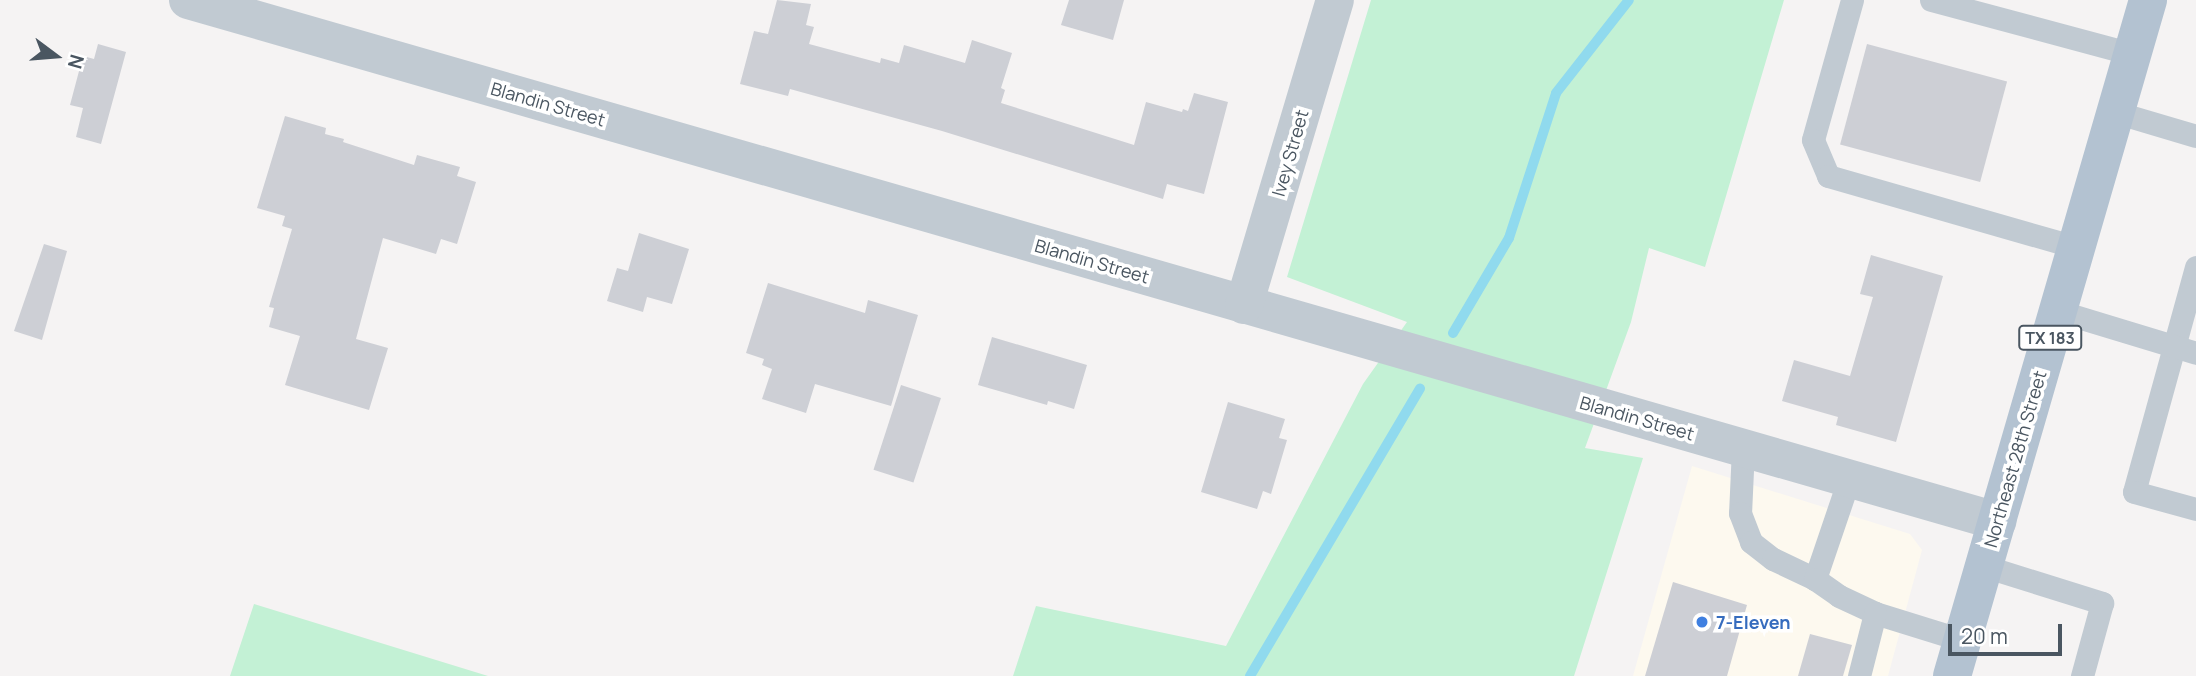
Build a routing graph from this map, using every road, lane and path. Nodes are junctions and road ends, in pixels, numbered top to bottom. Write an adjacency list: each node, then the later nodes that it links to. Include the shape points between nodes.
1 (188, 0): 11 (street, Blandin Street)
2 (1335, 0): 11 (street, Ivey Street)
3 (1852, 0): 9 (lane, via 1813,140 1828,176)
4 (1931, 0): 6 (lane)
5 (2148, 0): 6 (main road, Northeast 28th Street / TX 183)
6 (2132, 54): 7 (main road, Northeast 28th Street / TX 183)
7 (2115, 112): 8 (lane); 9 (main road, Northeast 28th Street / TX 183)
8 (2196, 136)
9 (2076, 247): 12 (main road, Northeast 28th Street / TX 183)
10 (2196, 267): 13 (lane)
11 (1244, 305): 15 (street, Blandin Street)
12 (2058, 311): 13 (lane); 18 (main road, Northeast 28th Street / TX 183)
13 (2173, 345): 14 (lane); 17 (lane, via 2134,492)
14 (2196, 353)
15 (1743, 448): 16 (street, Blandin Street); 20 (lane, via 1740,513 1751,542 1773,559)
16 (1849, 479): 18 (street, Blandin Street); 20 (lane)
17 (2196, 509)
18 (1997, 521): 19 (main road, Northeast 28th Street / TX 183)
19 (1984, 566): 22 (main road, Northeast 28th Street / TX 183); 25 (lane, via 2102,603)
20 (1815, 579): 21 (lane)
21 (1875, 613): 22 (lane); 23 (lane)
22 (1962, 640): 24 (main road, Northeast 28th Street / TX 183)
23 (1859, 676)
24 (1952, 676)
25 (2082, 676)

